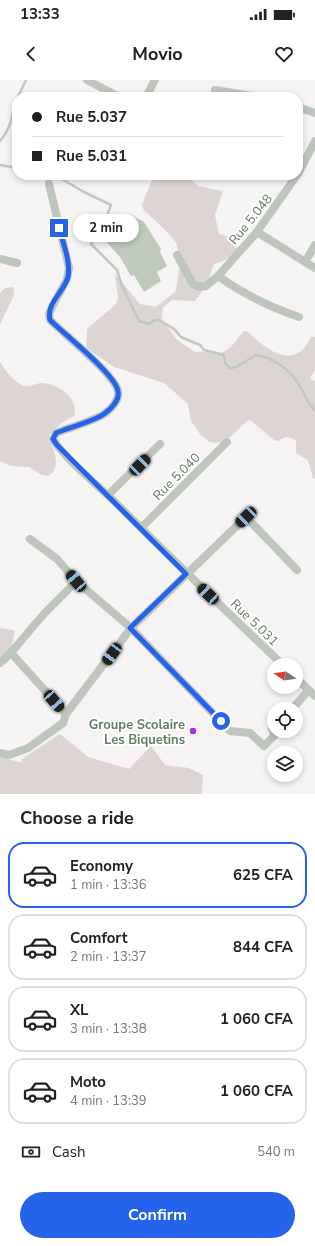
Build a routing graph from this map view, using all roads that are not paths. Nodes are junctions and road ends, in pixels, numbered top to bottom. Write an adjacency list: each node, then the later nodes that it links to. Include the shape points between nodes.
1 (87, 80): 4 (street)
2 (155, 80): 5 (street)
3 (215, 90): 6 (street)
4 (110, 92)
5 (149, 92)
6 (228, 92)
7 (303, 109): 8 (street)
8 (315, 113)
9 (315, 141): 10 (street, Rue 5.048)
10 (303, 164)
11 (294, 180): 13 (street, Rue 5.048)
12 (49, 184): 24 (street, Rue 5.031, via 69,268 67,280 49,313 50,320 99,367 119,392 115,404 104,414 56,433 53,439)
13 (257, 232): 17 (street); 20 (street, Rue 5.048)
14 (315, 245): 17 (street)
15 (177, 255): 20 (street, Rue 5.048, via 193,284 200,288)
16 (0, 259): 18 (street)
17 (305, 262): 19 (street)
18 (17, 263)
19 (315, 268)
20 (218, 276): 21 (street, via 256,300)
21 (300, 317)
22 (227, 442): 25 (street, Rue 5.040)
23 (160, 444): 24 (street)
24 (108, 495): 25 (street, Rue 5.031)
25 (141, 528): 28 (street, Rue 5.031)
26 (30, 539): 29 (street, via 57,559)
27 (297, 570): 28 (street, via 246,517)
28 (186, 574): 30 (street); 32 (street, Rue 5.031)
29 (76, 581): 30 (street); 31 (street, via 38,620)
30 (130, 628): 38 (street); 39 (street, via 230,731 250,733 264,746)
31 (12, 654): 33 (street); 38 (street)
32 (276, 658)
33 (0, 663)
34 (303, 684): 35 (street)
35 (309, 690): 36 (street); 37 (street)
36 (315, 696)
37 (298, 702)
38 (66, 714): 40 (street, via 63,723 28,748 9,755)
39 (272, 738)
40 (0, 753)

